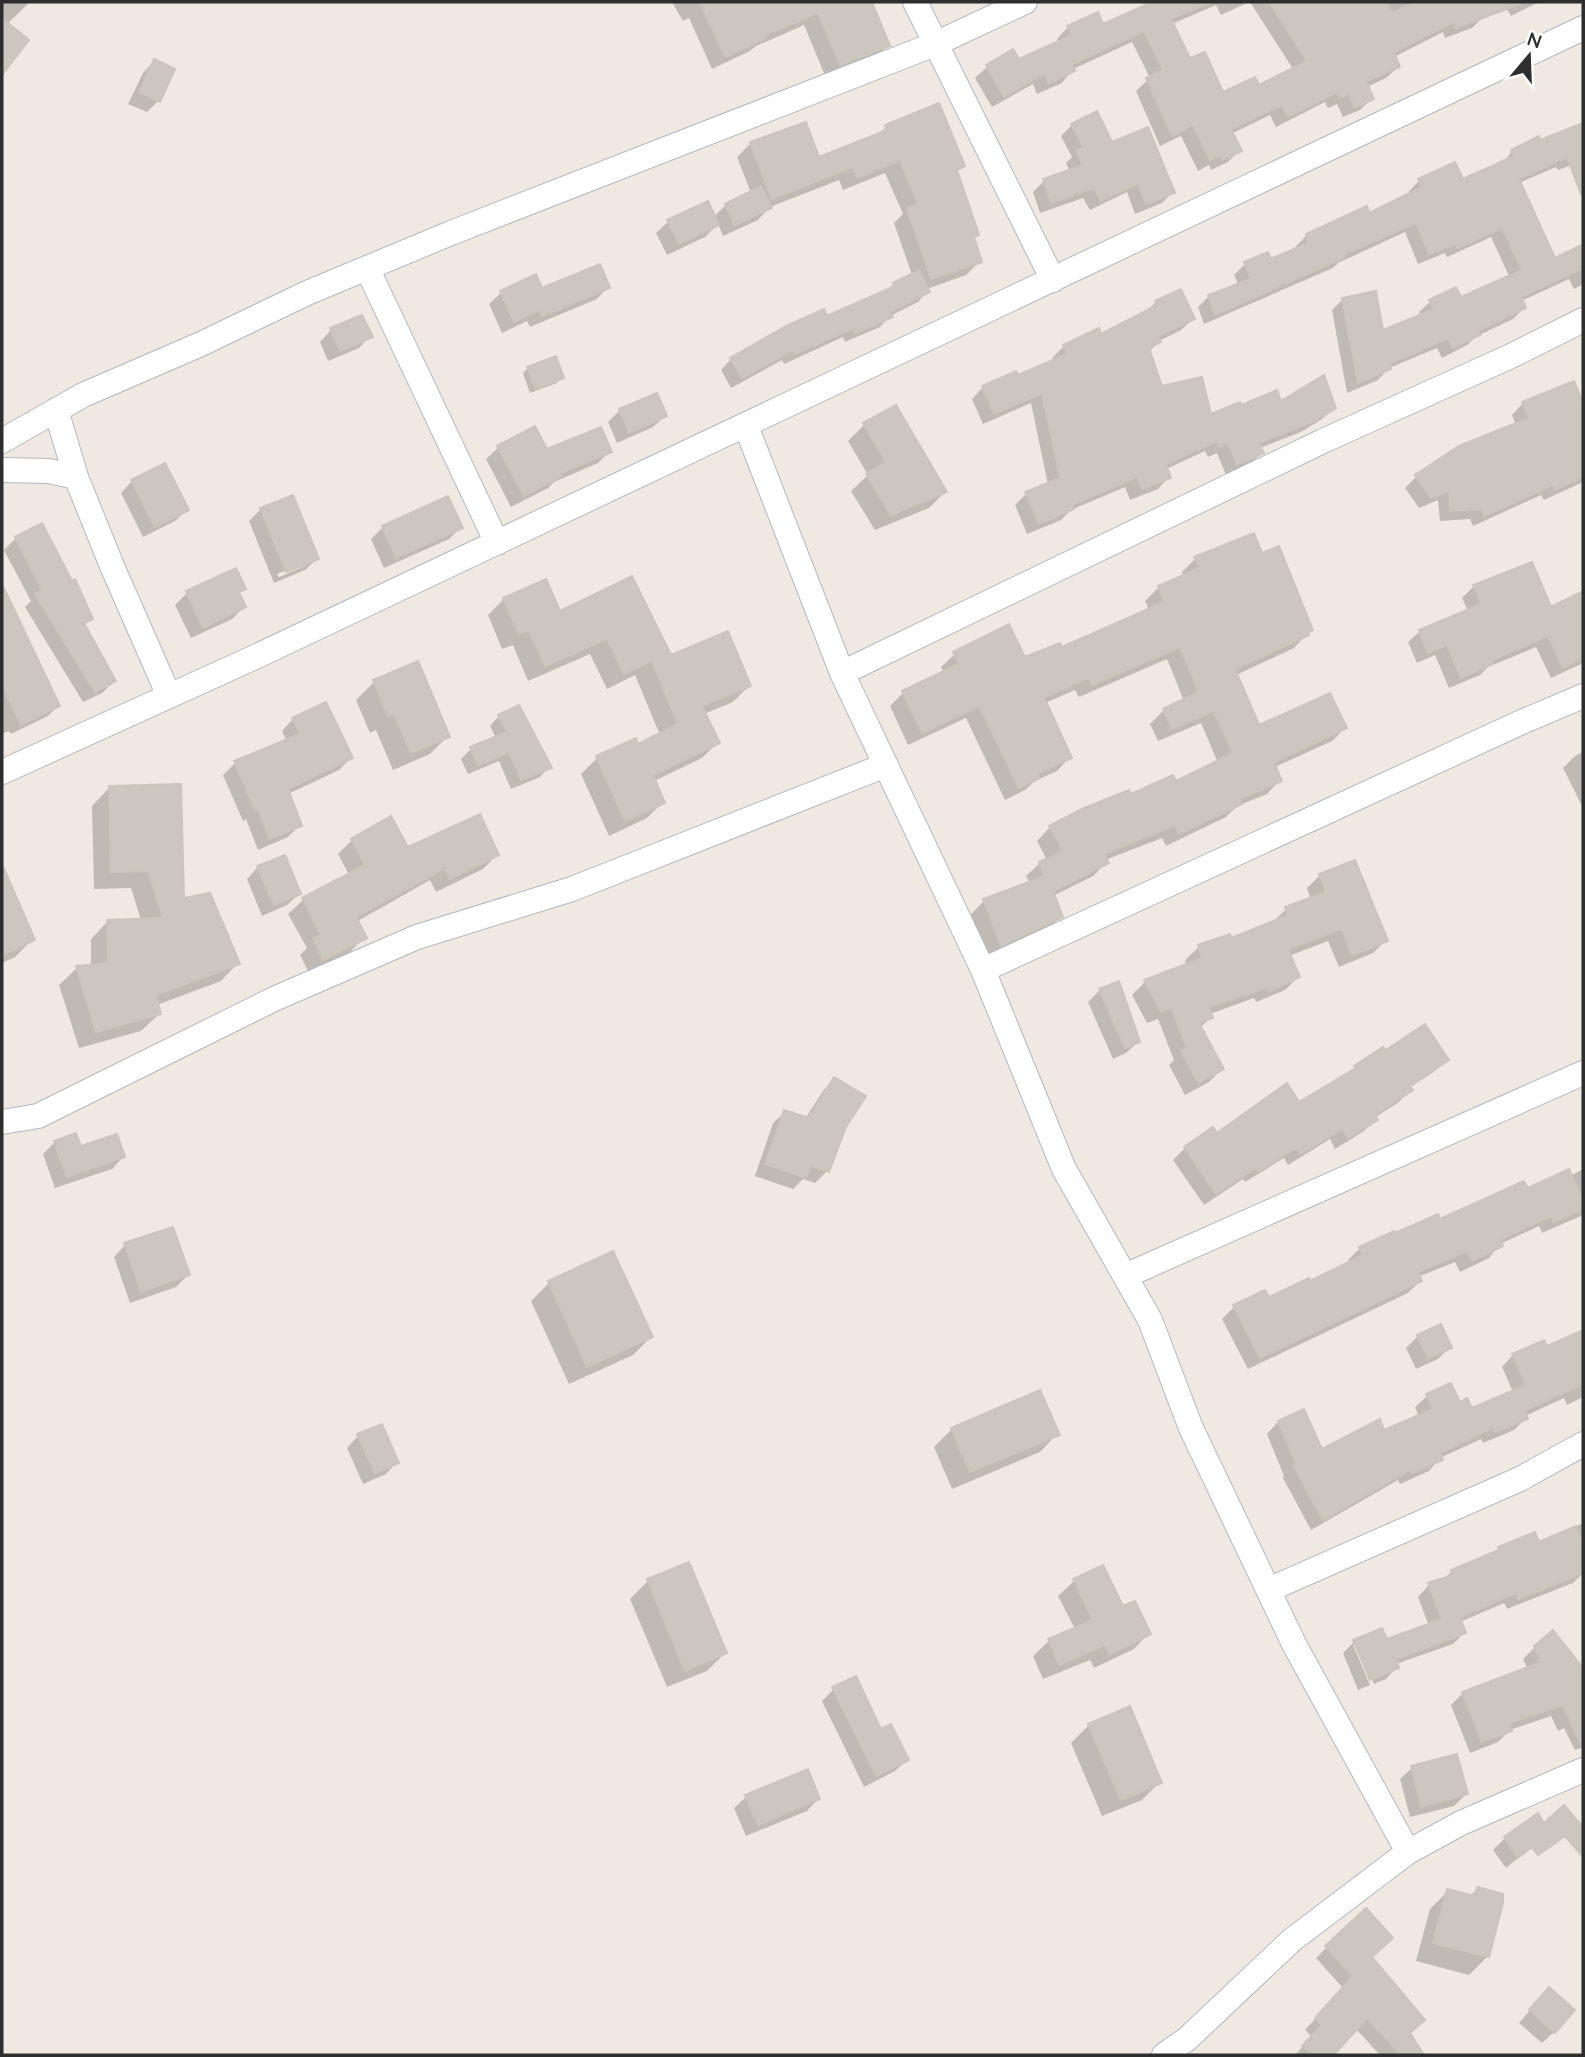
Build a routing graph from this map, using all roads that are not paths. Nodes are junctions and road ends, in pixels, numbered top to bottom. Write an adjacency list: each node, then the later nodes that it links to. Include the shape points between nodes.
1 (915, 2): 4 (street)
2 (1025, 2): 4 (street)
3 (1583, 28): 6 (street)
4 (935, 44): 5 (street); 6 (street)
5 (367, 268): 8 (street); 13 (street)
6 (1053, 280): 9 (street)
7 (1583, 320): 14 (street)
8 (56, 410): 10 (street); 12 (street)
9 (746, 426): 13 (street); 14 (street)
10 (2, 441)
11 (2, 470): 12 (street)
12 (76, 477): 15 (street)
13 (498, 543): 15 (street)
14 (842, 673): 17 (street)
15 (169, 696): 18 (street)
16 (1583, 696): 19 (street)
17 (886, 765): 19 (street); 21 (street, via 572,889 417,937 274,999 38,1116)
18 (2, 772)
19 (983, 970): 22 (street, via 1064,1169)
20 (1583, 1073): 22 (street)
21 (2, 1122)
22 (1125, 1276): 24 (street, via 1150,1320 1192,1428)
23 (1583, 1444): 24 (street, via 1520,1479)
24 (1268, 1590): 26 (street)
25 (1583, 1770): 26 (street, via 1461,1823)
26 (1408, 1852): 27 (street, via 1292,1940)
27 (1164, 2055)

